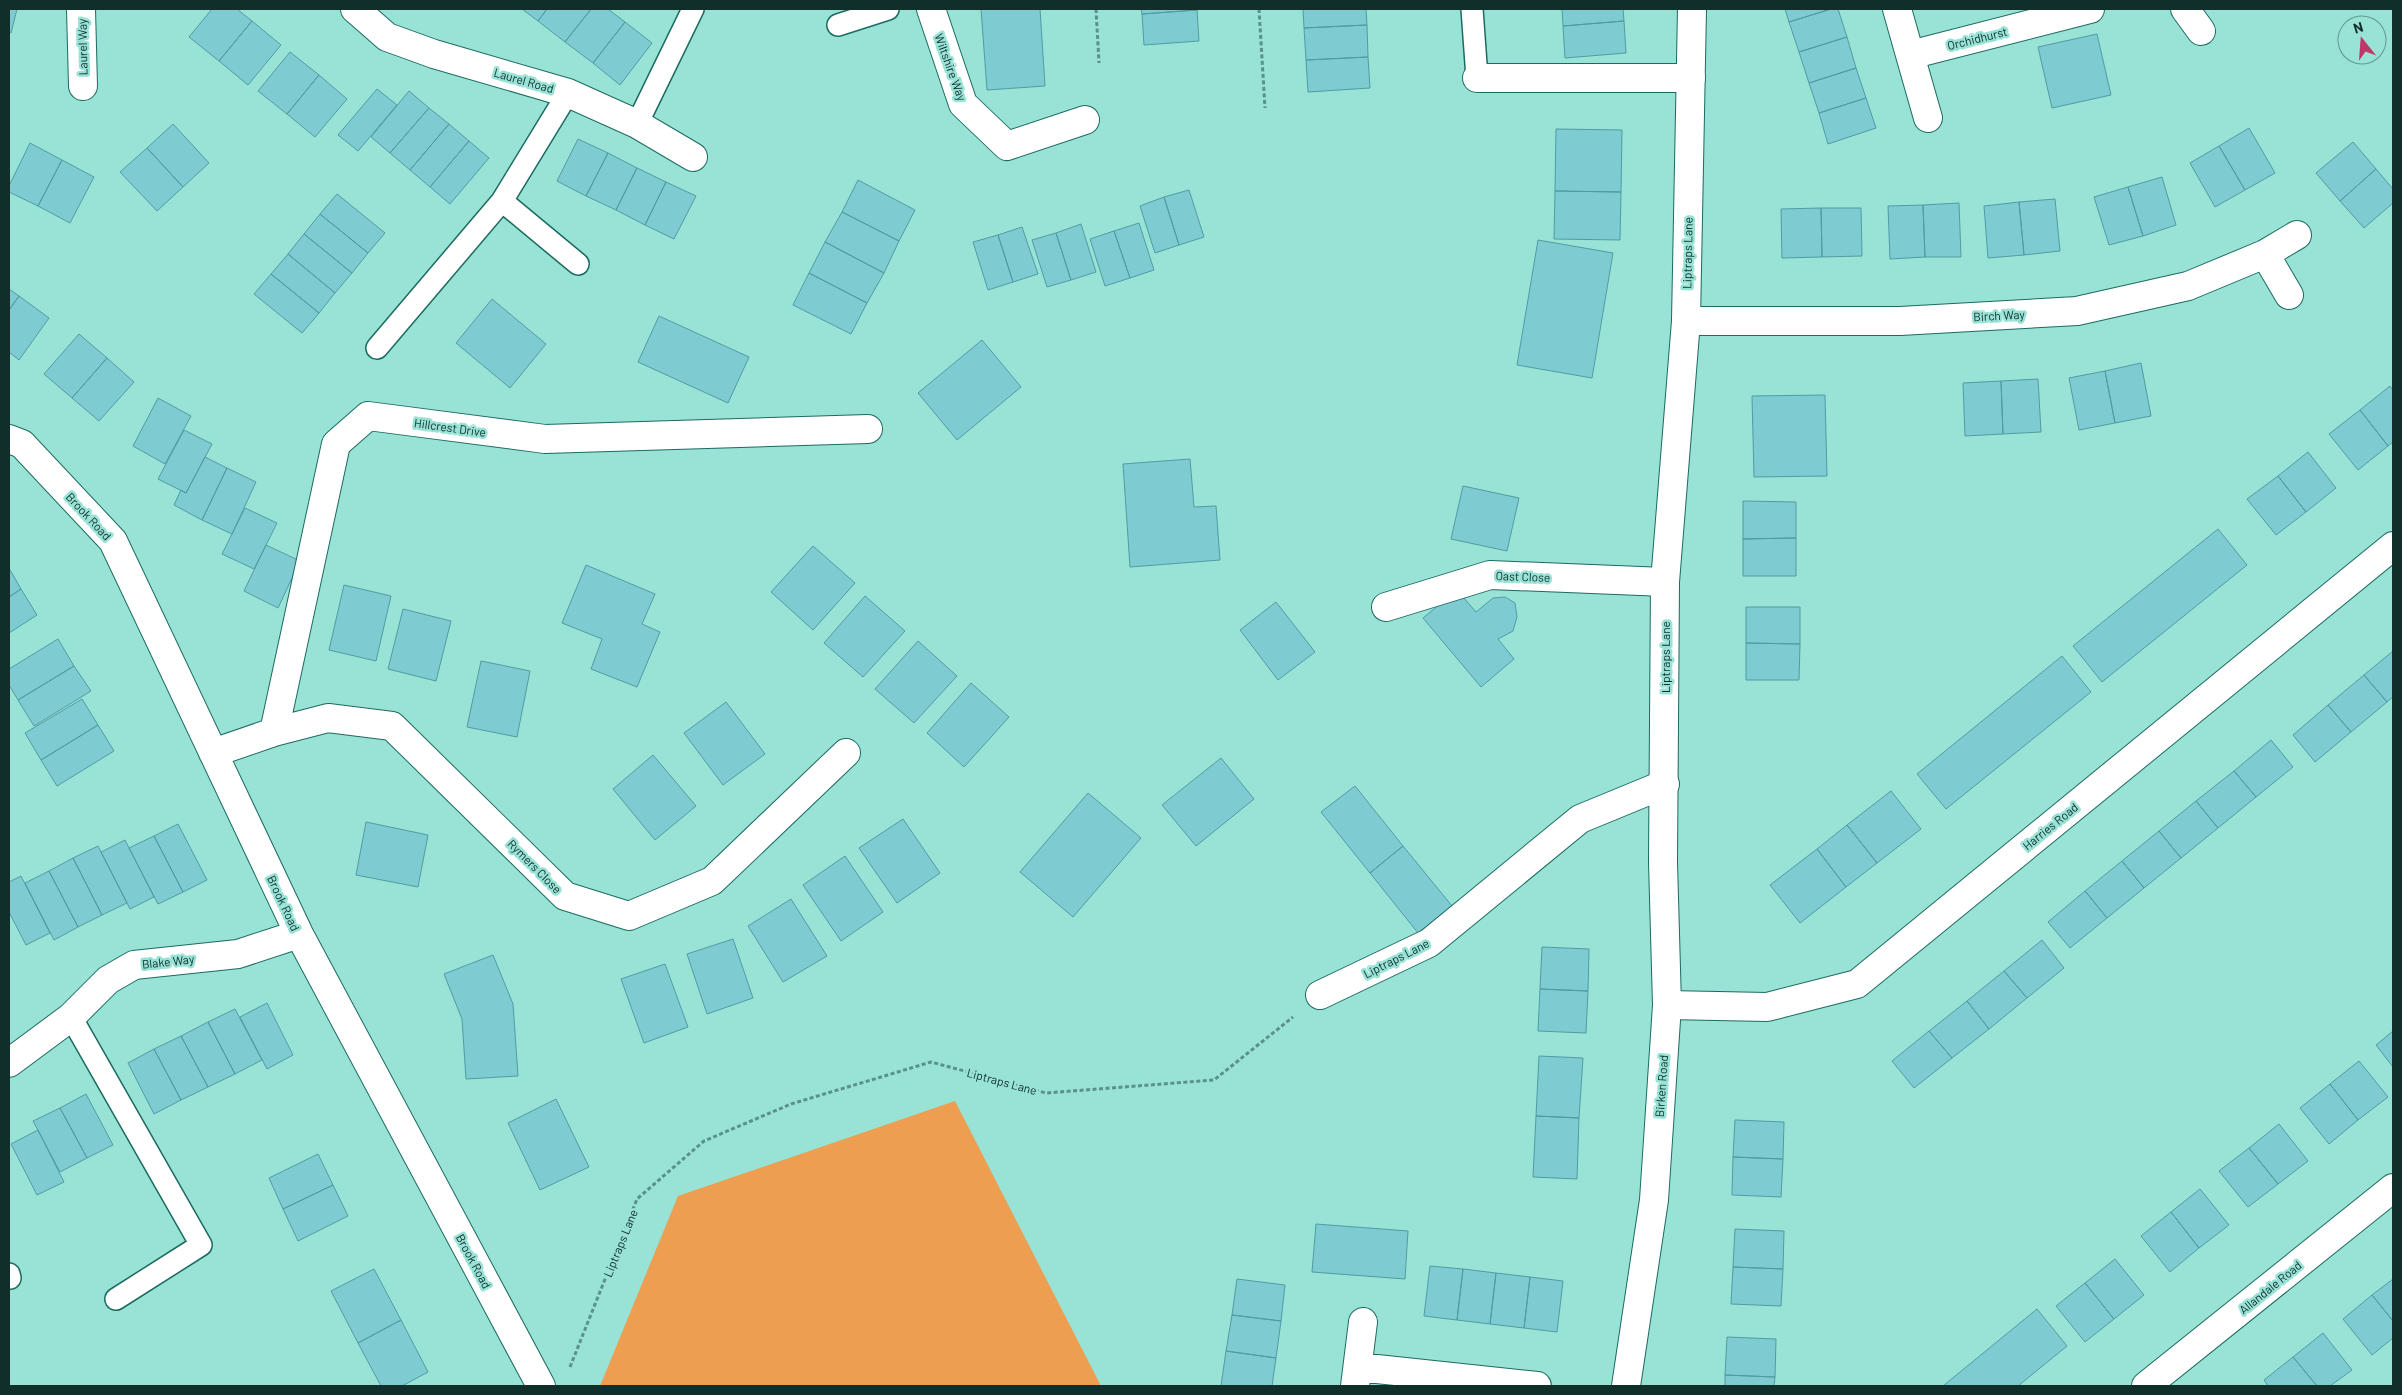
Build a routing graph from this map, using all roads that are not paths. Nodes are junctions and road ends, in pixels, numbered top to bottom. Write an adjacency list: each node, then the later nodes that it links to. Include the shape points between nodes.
1 (81, 9): 16 (street, Laurel Way)
2 (355, 9): 17 (street, Laurel Road, via 387,37)
3 (692, 9): 20 (lane)
4 (888, 9): 11 (lane)
5 (931, 9): 19 (street, Wiltshire Way, via 963,104 1007,146)
6 (1472, 9): 14 (lane)
7 (1692, 9): 15 (street, Liptraps Lane)
8 (1897, 9): 13 (street)
9 (2090, 9): 13 (street, Orchidhurst)
10 (2185, 9): 12 (street)
11 (838, 25)
12 (2201, 31)
13 (1910, 55): 18 (street)
14 (1477, 78): 15 (street)
15 (1691, 78): 27 (street, Liptraps Lane)
16 (83, 86)
17 (568, 93): 20 (street, Laurel Road); 22 (lane)
18 (1928, 118)
19 (1085, 120)
20 (638, 124): 21 (street, Laurel Road)
21 (693, 157)
22 (502, 201): 25 (lane); 28 (lane)
23 (2297, 235): 24 (street, Birch Way)
24 (2265, 254): 26 (street); 27 (street, Birch Way, via 2188,286 2077,311 1900,321)
25 (578, 264)
26 (2289, 295)
27 (1686, 321): 32 (street, Liptraps Lane)
28 (377, 348)
29 (868, 429): 34 (street, Hillcrest Drive, via 545,439 368,416 336,444)
30 (9, 439): 35 (street, Brook Road, via 22,444 113,541)
31 (2393, 546): 40 (street, Harries Road, via 1857,984 1768,1007)
32 (1665, 582): 33 (street, Oast Close, via 1490,575); 37 (street, Liptraps Lane)
33 (1386, 607)
34 (274, 732): 35 (street, Rymers Close); 36 (street, Rymers Close, via 328,718 392,726 565,896 629,916 712,881)
35 (213, 752): 38 (street, Brook Road)
36 (846, 753)
37 (1665, 784): 39 (street, Liptraps Lane, via 1580,819 1429,944); 40 (street, Birken Road)
38 (299, 934): 41 (street, Blake Way, via 238,954 134,965 108,980); 47 (street, Brook Road)
39 (1320, 995)
40 (1667, 1005): 49 (street, Birken Road, via 1654,1200)
41 (71, 1017): 42 (street, Blake Way); 44 (lane, via 201,1245)
42 (9, 1063)
43 (2393, 1188): 50 (street, Allandale Road)
44 (116, 1299)
45 (1364, 1322): 46 (street)
46 (1357, 1377): 48 (street)
47 (541, 1386)
48 (1537, 1386)
49 (1626, 1386)
50 (2146, 1386)

